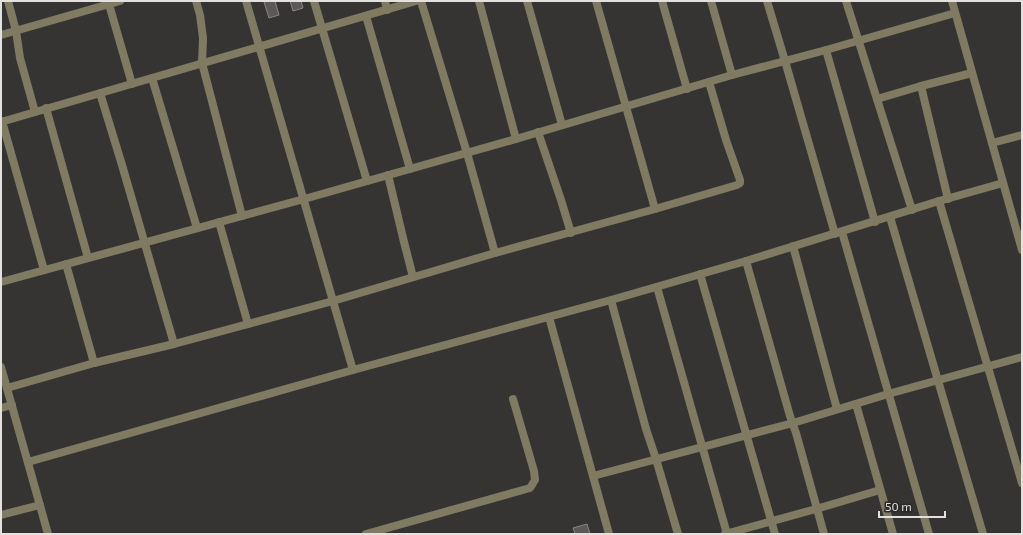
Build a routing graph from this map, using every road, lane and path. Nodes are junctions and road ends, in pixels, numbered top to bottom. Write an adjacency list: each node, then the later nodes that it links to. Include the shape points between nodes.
1 (8, 1): 22 (street)
2 (120, 1): 17 (street)
3 (196, 1): 28 (street, via 203,38)
4 (246, 1): 25 (street)
5 (314, 1): 21 (street)
6 (385, 1): 18 (street)
7 (416, 1): 18 (street)
8 (421, 1): 47 (street)
9 (479, 1): 45 (street)
10 (527, 1): 42 (street)
11 (596, 1): 38 (street)
12 (662, 1): 35 (street)
13 (711, 1): 30 (street)
14 (767, 1): 27 (street)
15 (846, 1): 24 (street)
16 (952, 1): 19 (street)
17 (108, 3): 22 (street); 33 (street)
18 (387, 10): 20 (street)
19 (955, 13): 24 (street); 29 (street)
20 (366, 16): 21 (street); 48 (street)
21 (322, 28): 25 (street); 50 (street)
22 (16, 30): 23 (street); 40 (street, via 20,58)
23 (1, 35)
24 (858, 40): 26 (street); 37 (street)
25 (260, 46): 28 (street); 52 (street)
26 (826, 50): 27 (street); 60 (street)
27 (785, 61): 30 (street); 63 (street)
28 (202, 63): 31 (street); 57 (street)
29 (972, 74): 34 (street); 46 (street)
30 (732, 75): 32 (street)
31 (152, 78): 33 (street); 61 (street)
32 (709, 82): 35 (street); 55 (street, via 740,183)
33 (132, 84): 36 (street)
34 (921, 86): 37 (street); 53 (street)
35 (688, 89): 38 (street)
36 (100, 93): 39 (street); 64 (street)
37 (877, 99): 56 (street)
38 (626, 107): 42 (street); 55 (street)
39 (46, 108): 40 (street); 68 (street)
40 (35, 112): 41 (street)
41 (2, 122): 71 (street)
42 (562, 125): 43 (street)
43 (538, 132): 45 (street); 62 (street)
44 (1022, 135): 46 (street)
45 (516, 139): 47 (street)
46 (992, 143): 51 (street)
47 (467, 153): 48 (street); 67 (street)
48 (410, 169): 49 (street)
49 (388, 175): 50 (street); 73 (street)
50 (367, 181): 52 (street)
51 (1003, 183): 53 (street); 66 (street)
52 (304, 199): 57 (street); 77 (street)
53 (948, 199): 54 (street)
54 (939, 201): 56 (street); 83 (street)
55 (655, 209): 62 (street)
56 (912, 210): 58 (street)
57 (242, 216): 59 (street)
58 (890, 217): 60 (street); 86 (street)
59 (219, 222): 61 (street); 79 (street)
60 (875, 222): 63 (street)
61 (197, 228): 64 (street)
62 (570, 233): 67 (street)
63 (838, 233): 65 (street); 88 (street)
64 (144, 243): 68 (street); 80 (street)
65 (793, 246): 69 (street); 93 (street)
66 (1022, 250)
67 (495, 253): 73 (street)
68 (88, 258): 70 (street)
69 (746, 261): 72 (street); 94 (street)
70 (66, 264): 71 (street); 82 (street)
71 (44, 270): 74 (street)
72 (700, 274): 75 (street); 95 (street)
73 (413, 277): 77 (street)
74 (1, 282)
75 (657, 287): 76 (street); 96 (street)
76 (611, 300): 78 (street); 97 (street)
77 (333, 301): 79 (street); 85 (street)
78 (549, 317): 85 (street); 99 (street)
79 (248, 324): 80 (street)
80 (174, 344): 82 (street)
81 (1022, 357): 83 (street)
82 (94, 363): 87 (street)
83 (988, 366): 86 (street); 100 (street)
84 (1, 367): 87 (street)
85 (353, 370): 98 (street)
86 (939, 380): 88 (street); 115 (street)
87 (7, 388): 91 (street)
88 (888, 394): 90 (street); 114 (street)
89 (513, 399): 107 (street, via 534,471 535,480 530,488)
90 (856, 404): 93 (street); 101 (street)
91 (12, 405): 92 (street); 98 (street)
92 (1, 408)
93 (837, 409): 94 (street)
94 (793, 423): 95 (street); 103 (street)
95 (747, 435): 96 (street); 105 (street)
96 (702, 447): 97 (street); 110 (street)
97 (656, 460): 99 (street); 109 (street)
98 (28, 462): 102 (street)
99 (593, 476): 108 (street)
100 (1022, 483)
101 (880, 490): 103 (street); 113 (street)
102 (40, 505): 104 (street); 106 (street)
103 (816, 509): 105 (street); 112 (street)
104 (1, 515)
105 (772, 521): 110 (street); 111 (street)
106 (48, 534)
107 (366, 534)
108 (609, 534)
109 (678, 534)
110 (726, 534)
111 (776, 534)
112 (824, 534)
113 (894, 534)
114 (929, 534)
115 (983, 534)

